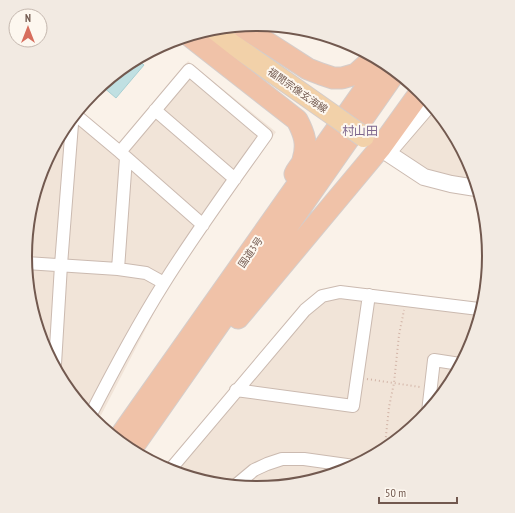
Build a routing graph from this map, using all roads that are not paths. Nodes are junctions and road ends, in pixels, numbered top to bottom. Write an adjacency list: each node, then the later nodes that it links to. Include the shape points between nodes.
1 (249, 31): 4 (highway, via 308,69 333,78 356,74)
2 (218, 34): 12 (main road, 福間宗像玄海線, bridge)
3 (195, 40): 21 (highway, via 297,120 304,133 306,146 303,161 242,250)
4 (370, 61)
5 (380, 67): 21 (highway, 国道3号)
6 (393, 76): 29 (highway, 国道3号)
7 (417, 97): 12 (highway)
8 (427, 108): 12 (street)
9 (155, 110): 13 (street); 14 (street); 14 (street, via 189,70 266,135)
10 (80, 118): 13 (street)
11 (72, 129): 18 (street)
12 (377, 146): 15 (street, via 424,177); 29 (highway)
13 (123, 155): 16 (street); 19 (street)
14 (235, 179): 16 (street)
15 (472, 187)
16 (203, 225): 20 (street)
17 (32, 263): 18 (street)
18 (61, 265): 19 (street); 24 (street)
19 (118, 269): 20 (street, via 146,272)
20 (164, 283): 28 (street, via 124,350)
21 (221, 293): 30 (highway, 国道3号)
22 (369, 295): 23 (street); 26 (street, via 340,292 322,296 305,310); 26 (street, via 353,406)
23 (477, 309)
24 (55, 357)
25 (456, 363): 27 (street, via 434,360)
26 (236, 390): 32 (street)
27 (429, 402)
28 (93, 410)
29 (148, 426): 31 (highway, 国道3号)
30 (121, 436)
31 (134, 445)
32 (173, 466)
33 (341, 466): 34 (street, via 304,459 282,459 254,470)
34 (240, 482)

